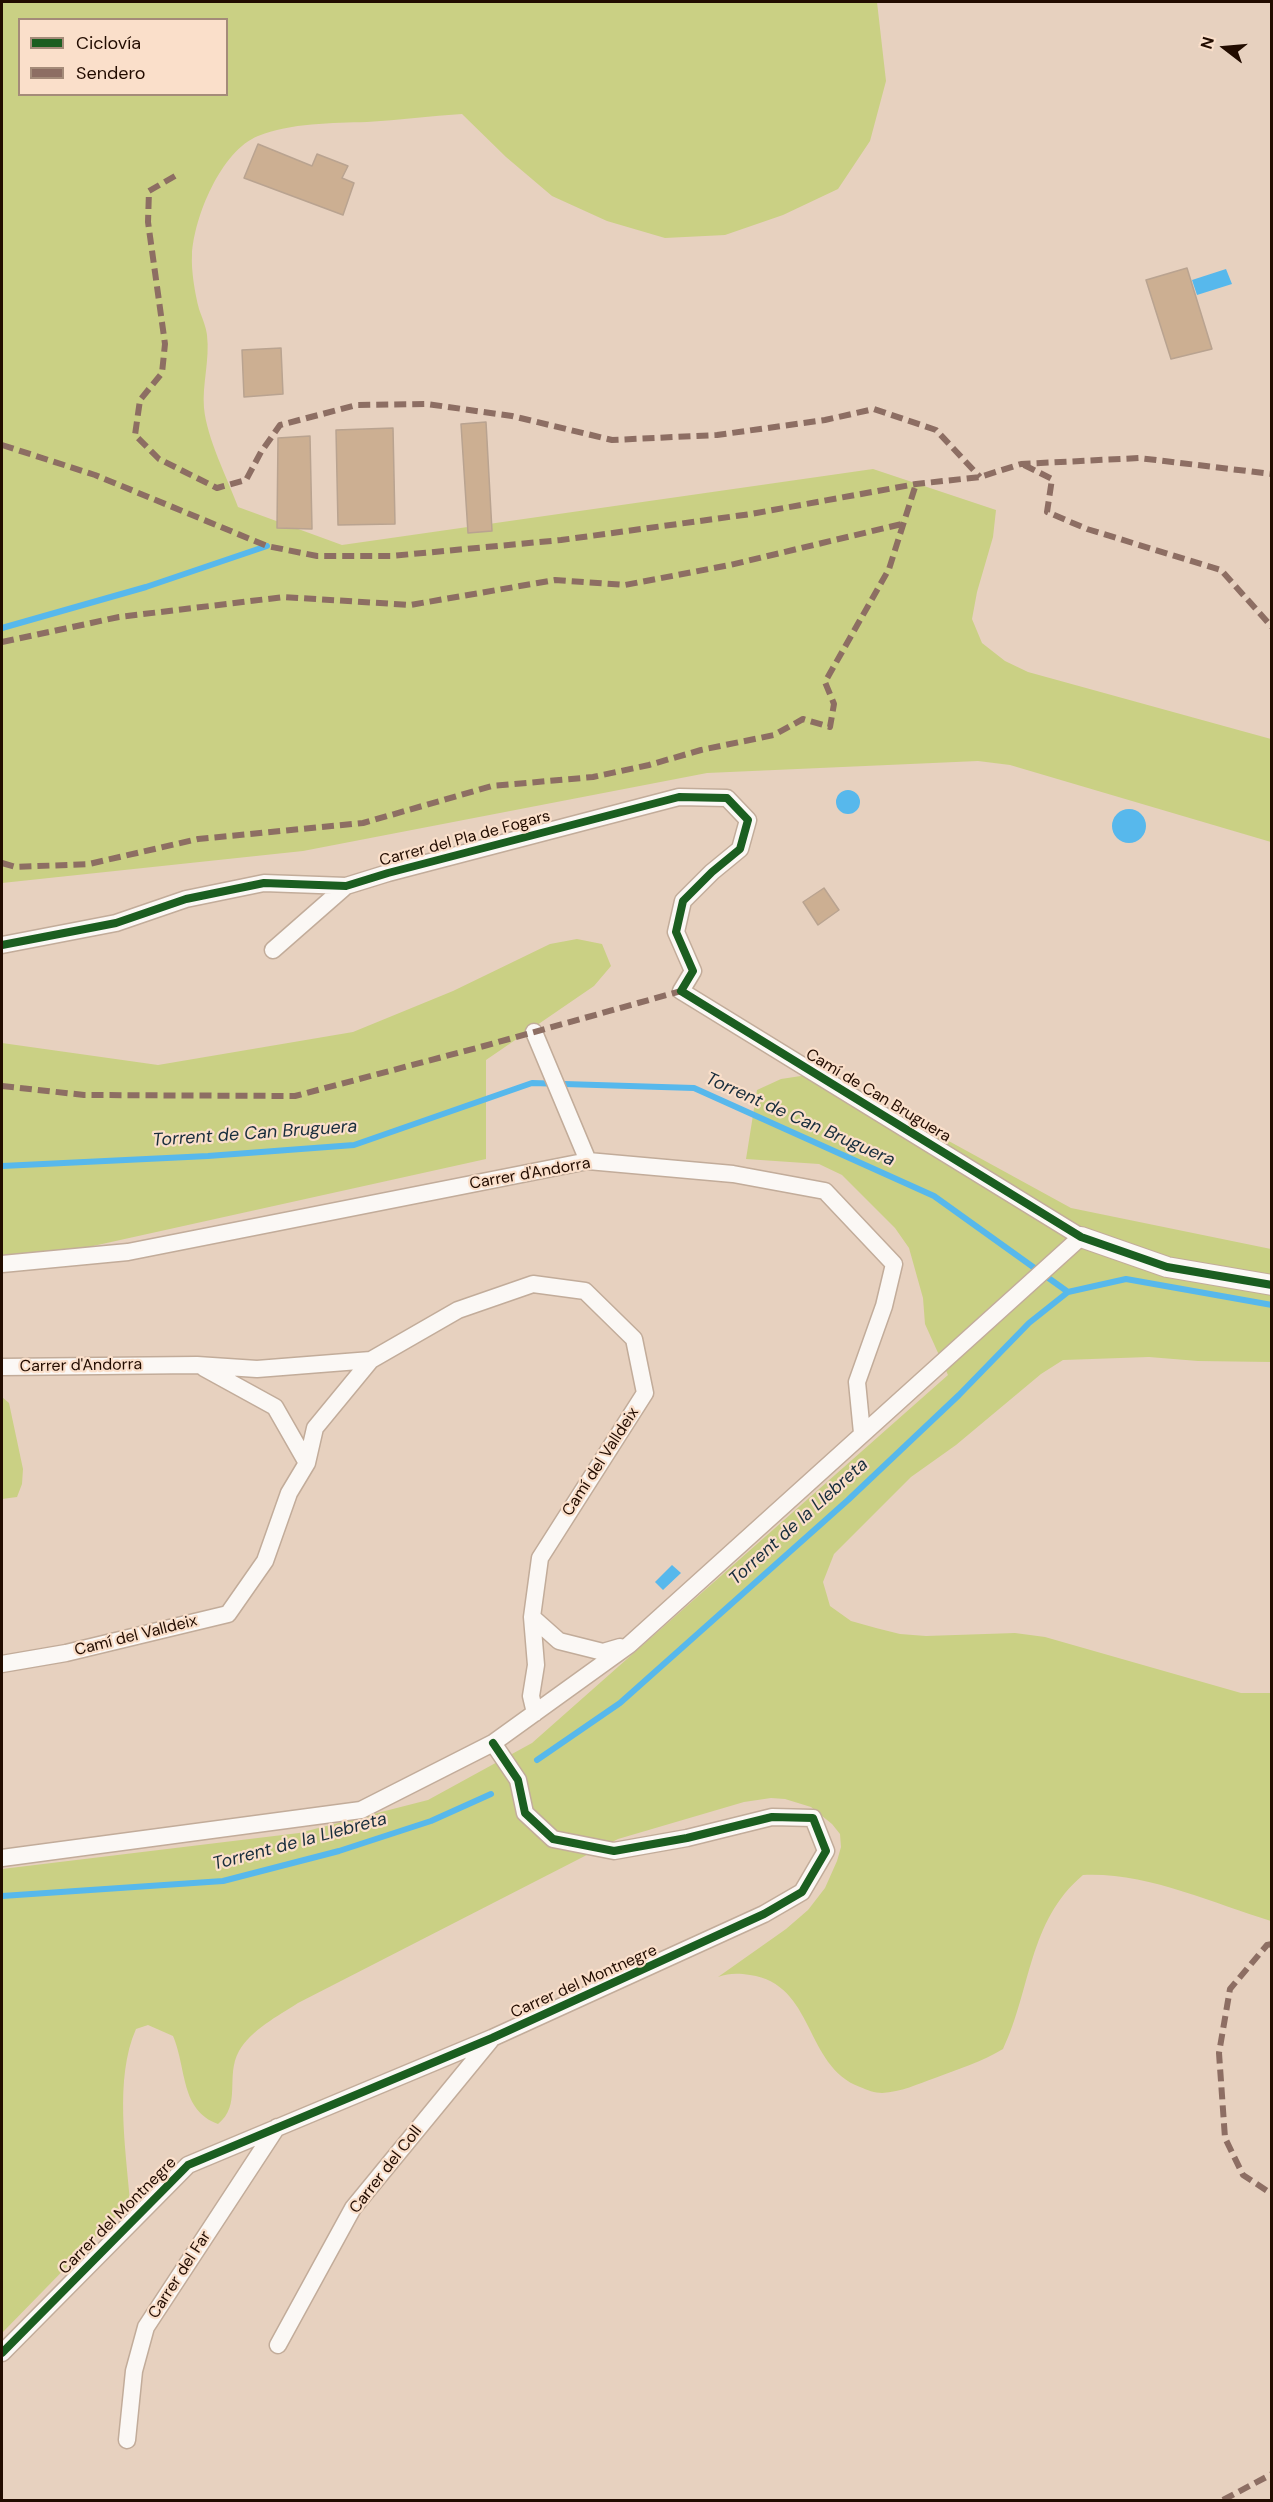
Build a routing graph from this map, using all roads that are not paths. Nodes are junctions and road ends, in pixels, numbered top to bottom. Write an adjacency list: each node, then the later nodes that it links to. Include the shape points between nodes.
1 (346, 886): 2 (street, Carrer del Pla de Fogars, via 264,883 186,899 116,923); 3 (street, Carrer del Pla de Fogars); 4 (street, Carrer del Pla de Fogars, via 680,796 726,798 748,820 740,849 683,900 676,932)
2 (2, 945)
3 (273, 950)
4 (693, 971): 7 (street, Camí de Can Bruguera, via 681,991)
5 (534, 1032): 6 (street)
6 (588, 1161): 8 (street, Carrer d'Andorra, via 128,1252); 13 (street, Carrer d'Andorra, via 732,1174 825,1191 894,1263 884,1306 857,1382)
7 (1081, 1237): 9 (street, via 1167,1267); 13 (street)
8 (2, 1264)
9 (1272, 1285)
10 (371, 1360): 11 (street, Carrer d'Andorra, via 257,1369); 14 (street, Camí del Valldeix, via 315,1428); 15 (street, Camí del Valldeix, via 458,1310 533,1284 585,1292 634,1339 645,1393 540,1558)
11 (197, 1365): 12 (street, Carrer d'Andorra); 14 (street, Carrer d'Andorra, via 275,1407)
12 (2, 1367)
13 (862, 1433): 16 (street)
14 (307, 1463): 17 (street, Camí del Valldeix, via 289,1493 265,1561 228,1614 66,1653)
15 (532, 1617): 16 (street, via 559,1641 603,1652); 18 (street, Camí del Valldeix, via 536,1665 531,1695)
16 (629, 1645): 18 (street)
17 (2, 1664)
18 (535, 1713): 19 (street)
19 (493, 1743): 20 (street, via 361,1810); 21 (street, Carrer del Montnegre, via 518,1780 525,1813 554,1839 614,1851 772,1817 813,1818 826,1851 802,1892 764,1914)
20 (2, 1858)
21 (492, 2038): 22 (street, Carrer del Montnegre); 23 (street, Carrer del Coll, via 353,2208)
22 (277, 2127): 24 (street, Carrer del Montnegre, via 188,2165); 25 (street, Carrer del Far, via 146,2327 134,2371)
23 (278, 2345)
24 (2, 2353)
25 (127, 2440)

